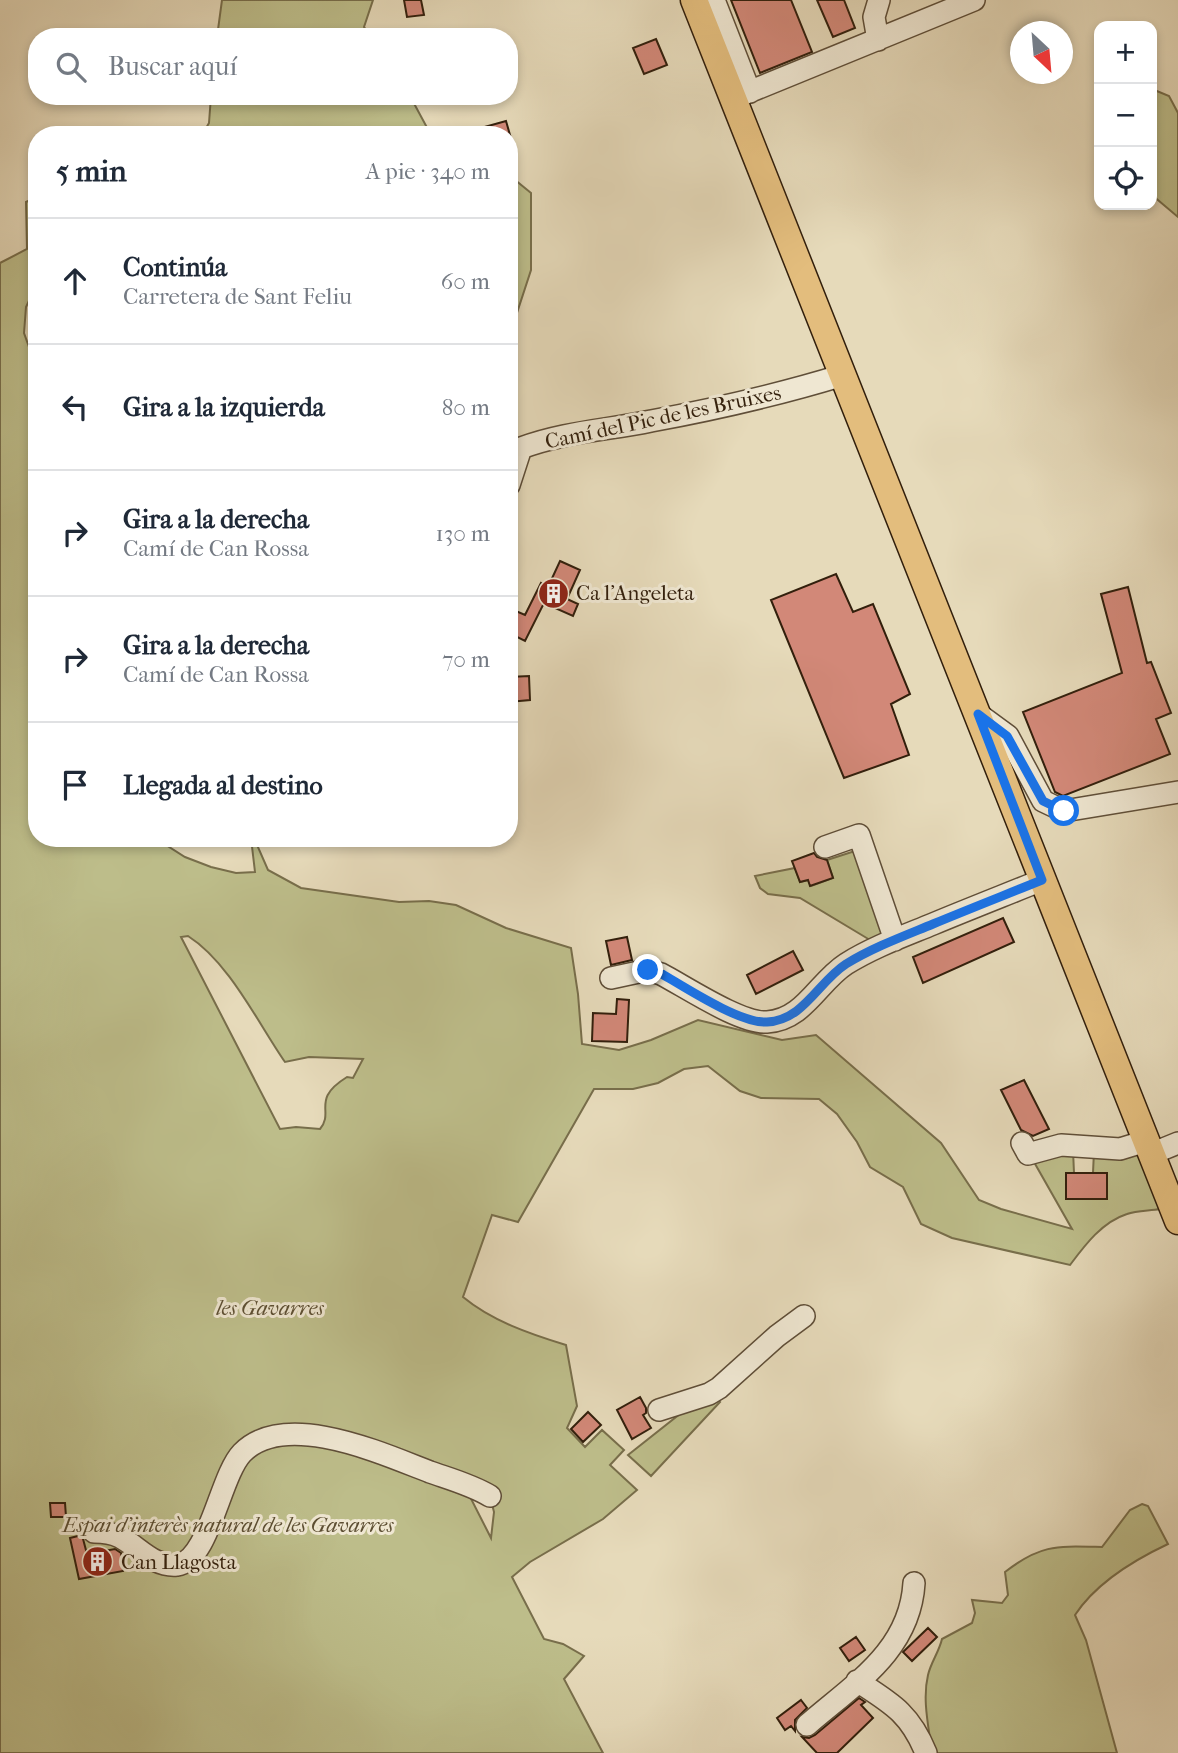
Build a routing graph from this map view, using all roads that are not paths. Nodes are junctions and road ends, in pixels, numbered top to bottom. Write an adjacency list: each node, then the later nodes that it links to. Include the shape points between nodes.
1 (694, 0): 6 (main road)
2 (714, 0): 6 (street)
3 (879, 0): 5 (street, via 874,17)
4 (968, 1): 5 (street)
5 (878, 40): 6 (street)
6 (742, 95): 7 (main road)
7 (843, 375): 8 (street, Camí del Pic de les Bruixes, via 664,418 545,439 521,448); 9 (main road)
8 (518, 457)
9 (978, 714): 10 (street, via 1007,736 1043,801 1064,811); 12 (main road)
10 (1178, 792)
11 (825, 847): 13 (street, via 859,835)
12 (1042, 880): 13 (street); 17 (main road)
13 (895, 940): 14 (street, via 844,966 802,1009 783,1020 764,1023 662,974 648,970)
14 (611, 978)
15 (1022, 1143): 17 (street, via 1028,1154 1061,1145)
16 (1178, 1143): 17 (street)
17 (1149, 1147): 18 (main road)
18 (1175, 1208)
19 (804, 1316): 20 (street, via 719,1388)
20 (659, 1410)
21 (490, 1496): 22 (street, via 344,1442 289,1434 253,1444 243,1452 232,1467 202,1543 184,1562 158,1562 120,1537)
22 (94, 1532)
23 (914, 1583): 24 (street, via 913,1601 898,1637 887,1655)
24 (857, 1681): 25 (street); 26 (street, via 901,1710)
25 (807, 1726)
26 (926, 1753)

